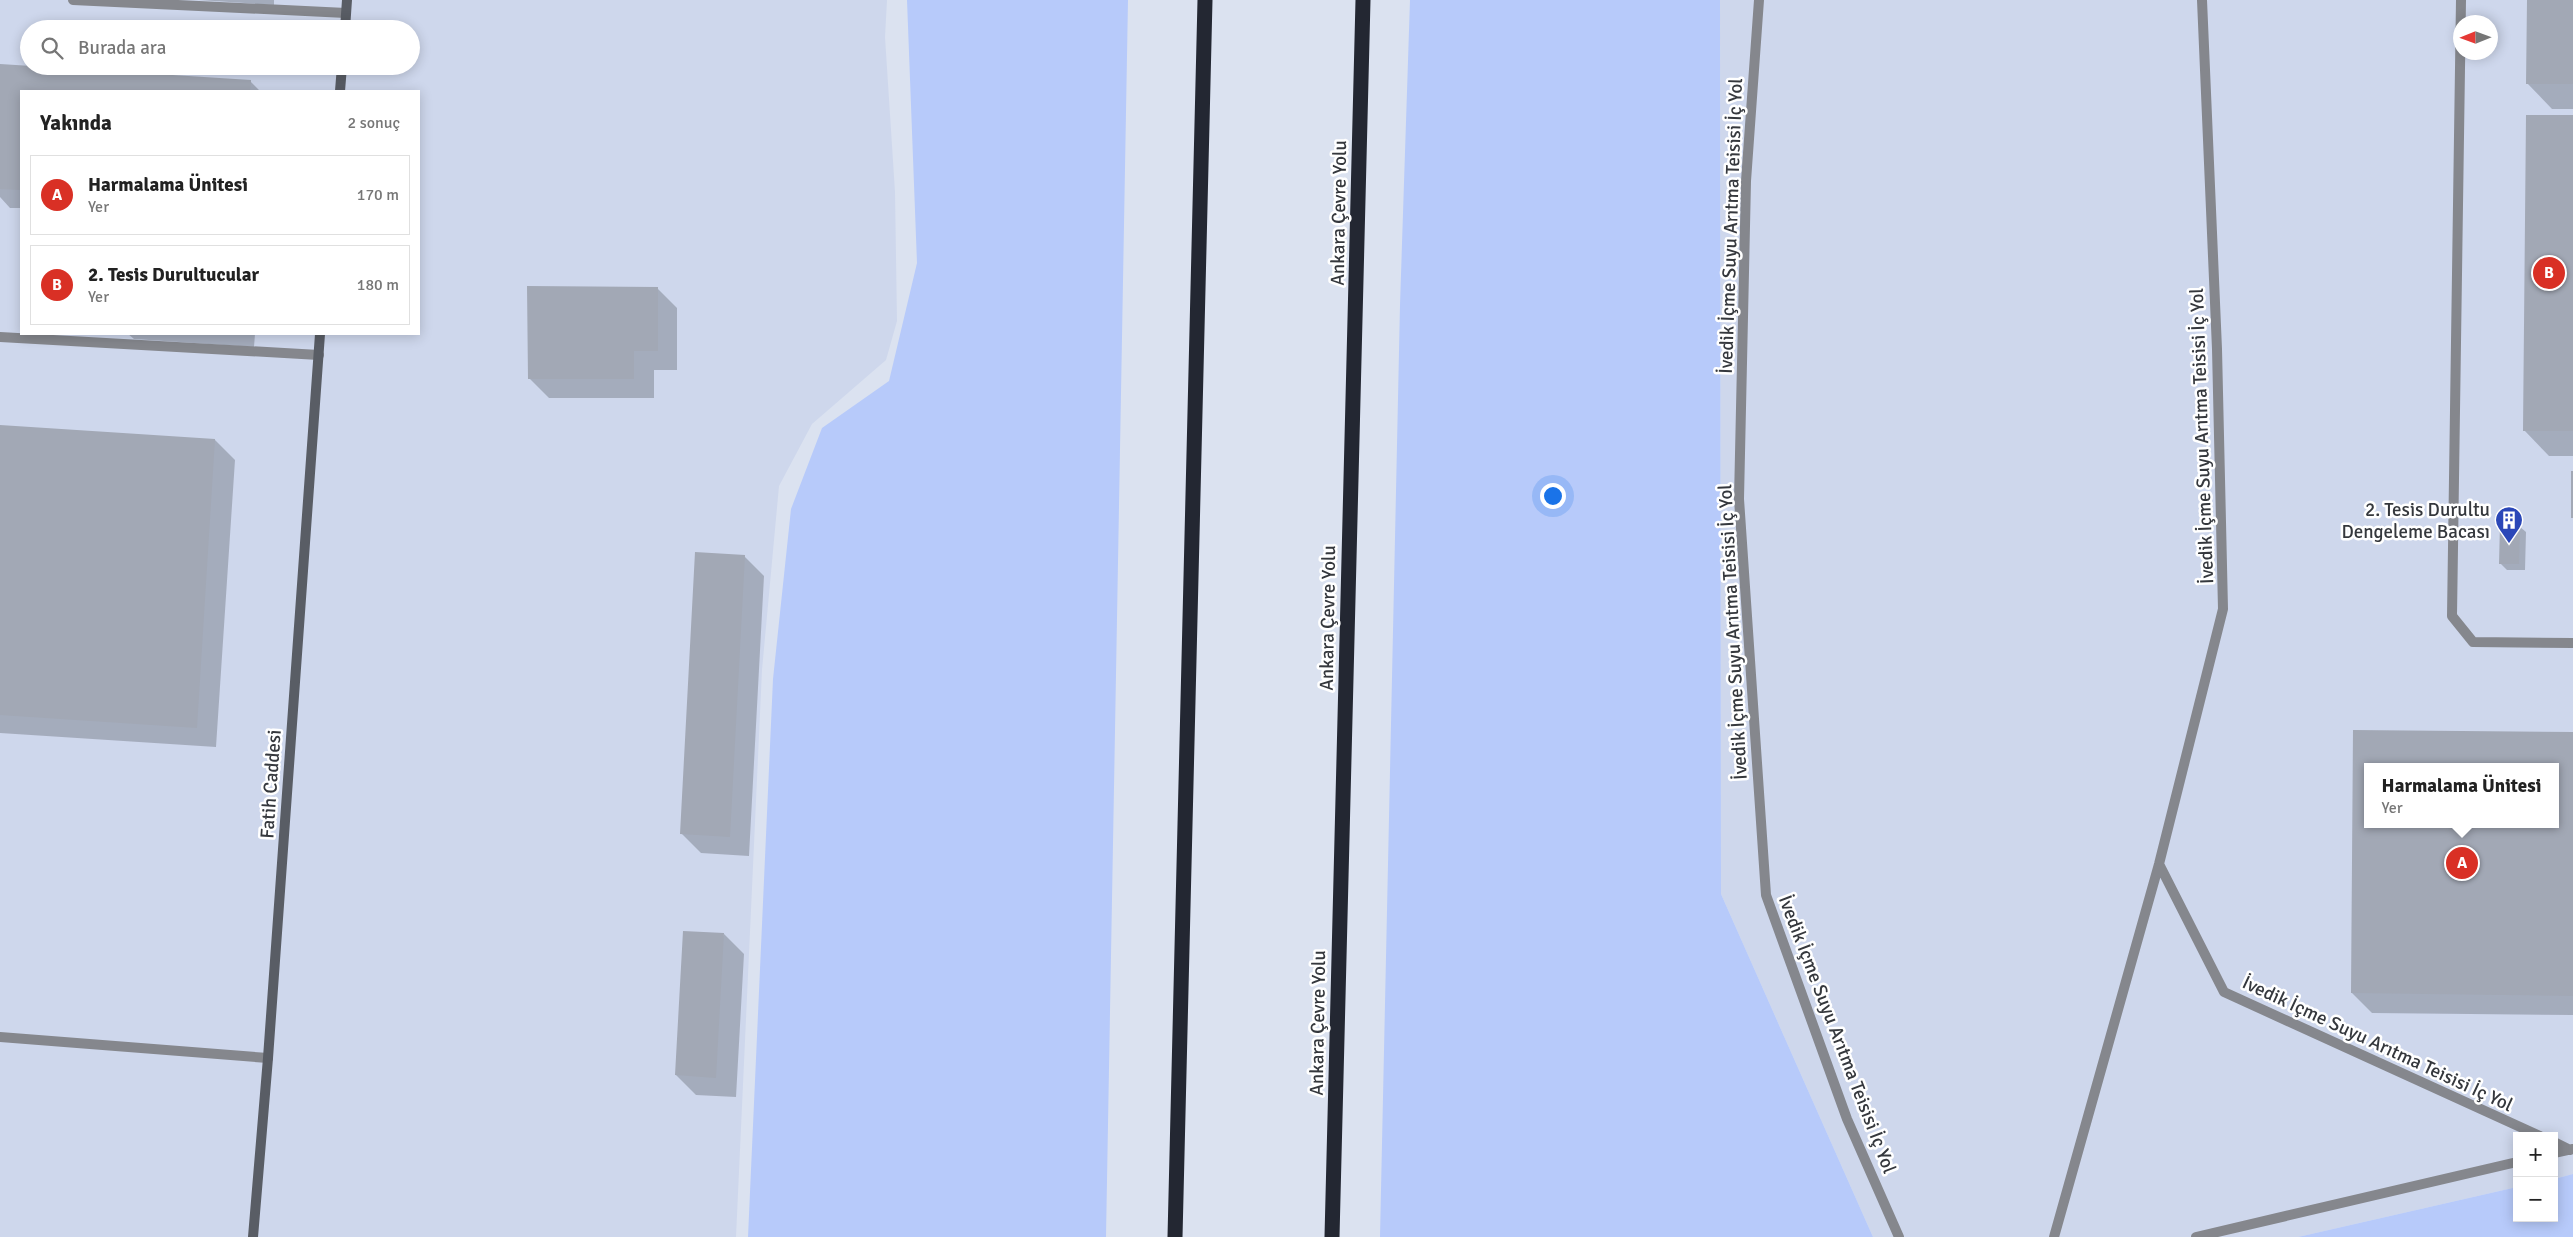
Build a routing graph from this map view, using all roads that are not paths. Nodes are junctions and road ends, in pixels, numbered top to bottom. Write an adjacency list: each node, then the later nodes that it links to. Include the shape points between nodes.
1 (74, 0): 8 (lane)
2 (347, 0): 8 (street)
3 (1206, 0): 25 (highway)
4 (1363, 0): 26 (highway, Ankara Çevre Yolu)
5 (1759, 0): 27 (lane, İvedik İçme Suyu Arıtma Teisisi İç Yol, via 1746,181 1739,499 1766,894 1847,1119)
6 (2202, 0): 16 (lane, İvedik İçme Suyu Arıtma Teisisi İç Yol, via 2217,349 2223,610)
7 (2460, 0): 15 (lane, via 2452,616 2473,642)
8 (346, 13): 9 (street)
9 (346, 20)
10 (341, 75): 11 (street)
11 (340, 90)
12 (320, 335): 14 (street, Fatih Caddesi)
13 (0, 337): 14 (lane)
14 (319, 355): 18 (street, Fatih Caddesi)
15 (2573, 643)
16 (2159, 864): 19 (lane, İvedik İçme Suyu Arıtma Teisisi İç Yol, via 2224,992); 28 (lane, İvedik İçme Suyu Arıtma Teisisi İç Yol)
17 (0, 1037): 18 (lane)
18 (268, 1058): 24 (street, Fatih Caddesi)
19 (2531, 1132)
20 (2558, 1144): 21 (lane)
21 (2572, 1149): 22 (lane)
22 (2558, 1152)
23 (2513, 1163): 29 (lane)
24 (253, 1237)
25 (1175, 1237)
26 (1332, 1237)
27 (1899, 1237)
28 (2054, 1237)
29 (2196, 1237)

